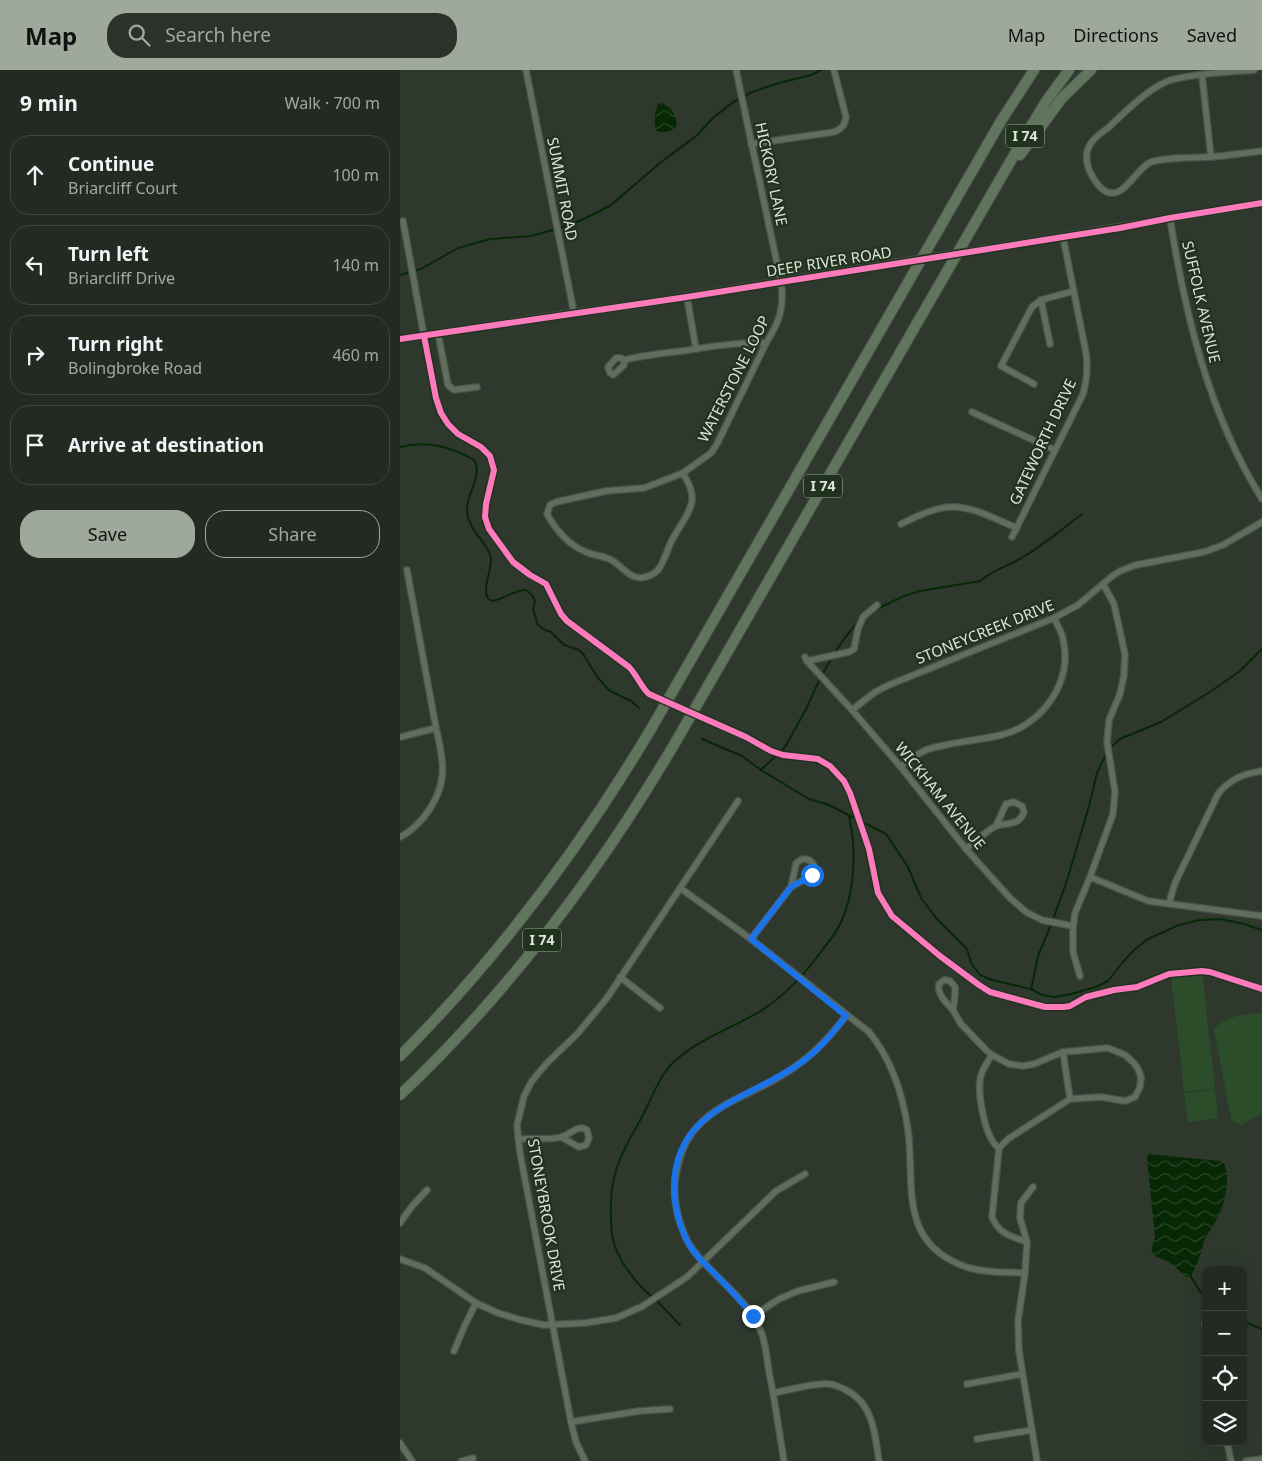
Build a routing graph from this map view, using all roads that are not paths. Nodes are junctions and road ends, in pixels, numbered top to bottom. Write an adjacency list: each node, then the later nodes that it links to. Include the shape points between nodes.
1 (526, 70): 23 (street, SUMMIT ROAD)
2 (736, 70): 11 (street, HICKORY LANE)
3 (834, 70): 11 (street, via 846,117 841,129)
4 (1025, 70): 10 (highway)
5 (1034, 70): 10 (highway, I 74)
6 (1069, 70): 15 (highway, I 74, via 1036,118)
7 (1091, 70): 15 (highway, via 1051,112)
8 (1254, 70): 9 (street)
9 (1202, 75): 13 (street); 13 (street, via 1173,79 1157,87 1092,142 1087,161 1098,185 1111,193 1118,192 1149,163)
10 (1001, 122): 68 (highway, I 74, via 606,803 504,942)
11 (752, 144): 19 (street, HICKORY LANE)
12 (1262, 152): 13 (street)
13 (1211, 157)
14 (1262, 203): 16 (street, DEEP RIVER ROAD)
15 (985, 205): 69 (highway, I 74, via 629,819 526,960 468,1026)
16 (1170, 218): 18 (street, DEEP RIVER ROAD); 36 (street, SUFFOLK AVENUE, via 1192,331 1202,365 1234,445)
17 (403, 221): 25 (street)
18 (1063, 237): 19 (street, DEEP RIVER ROAD, bridge); 20 (street, GATEWORTH DRIVE)
19 (781, 282): 21 (street, DEEP RIVER ROAD); 27 (street, WATERSTONE LOOP, via 782,308)
20 (1074, 291): 22 (street); 34 (street, GATEWORTH DRIVE, via 1086,352 1087,376 1082,394)
21 (687, 297): 23 (street, DEEP RIVER ROAD); 29 (street)
22 (1041, 300): 28 (street); 31 (street, via 1032,307 1001,366)
23 (574, 313): 24 (street, DEEP RIVER ROAD)
24 (438, 333): 25 (street, DEEP RIVER ROAD); 32 (street, via 448,385 454,390)
25 (424, 336): 26 (street, DEEP RIVER ROAD)
26 (400, 339)
27 (766, 343): 29 (street); 35 (street, WATERSTONE LOOP, via 717,444 711,453)
28 (1050, 344)
29 (696, 349): 30 (street)
30 (624, 360)
31 (1034, 384)
32 (477, 387)
33 (972, 412): 34 (street)
34 (1055, 450): 39 (street, GATEWORTH DRIVE)
35 (683, 473): 35 (street, WATERSTONE LOOP, via 644,488 606,491 556,502 550,505 547,514 568,542 584,552 613,561 631,576 646,577 659,568 691,505 692,495)
36 (1262, 498)
37 (1262, 522): 42 (street, STONEYCREEK DRIVE, via 1223,545 1120,571)
38 (901, 524): 39 (street, via 929,512 954,507)
39 (1017, 528): 40 (street, GATEWORTH DRIVE)
40 (1012, 537)
41 (407, 570): 46 (street)
42 (1103, 584): 44 (street, STONEYCREEK DRIVE, via 1078,605); 54 (street, via 1114,604 1125,654 1120,694 1109,720 1107,742 1115,792 1112,814)
43 (877, 605): 45 (street, WICKHAM AVENUE, via 863,618 854,649 806,659)
44 (1054, 618): 45 (street, STONEYCREEK DRIVE, via 889,685); 48 (street, via 1064,639 1064,666 1056,691 1041,713 1012,732 926,750)
45 (852, 710): 48 (street, WICKHAM AVENUE)
46 (436, 728): 47 (street); 52 (street, via 443,764 442,782 434,803 418,824)
47 (400, 737)
48 (900, 766): 53 (street, WICKHAM AVENUE)
49 (1262, 771): 57 (street, via 1235,778 1218,794 1175,883)
50 (738, 801): 56 (street, STONEYBROOK DRIVE)
51 (996, 826): 51 (street, via 1022,819 1022,806 1014,802 1006,804); 53 (street)
52 (400, 837)
53 (966, 849): 59 (street, WICKHAM AVENUE, via 1026,912 1042,920)
54 (1090, 876): 57 (street, via 1148,901); 59 (street)
55 (791, 887): 55 (street, via 812,875 815,868 811,861 797,862); 60 (street)
56 (680, 888): 60 (street); 62 (street, STONEYBROOK DRIVE)
57 (1169, 903): 58 (street)
58 (1262, 916)
59 (1073, 926): 61 (street, via 1073,952)
60 (751, 939): 65 (street)
61 (1080, 976)
62 (620, 977): 63 (street); 72 (street, STONEYBROOK DRIVE, via 578,1033 532,1080 519,1112)
63 (660, 1008)
64 (953, 1010): 64 (street, via 954,987 950,981 944,980 939,984 939,991); 67 (street, via 961,1024)
65 (846, 1016): 80 (street, via 819,1048 800,1064 713,1113 687,1140 674,1183 675,1203 683,1232); 81 (street, via 873,1037 896,1080 908,1130 912,1207 924,1237 941,1254 962,1266)
66 (1063, 1052): 67 (street, via 1024,1066 1009,1064); 70 (street); 70 (street, via 1108,1048 1125,1055 1134,1063 1141,1077 1135,1097 1125,1101 1101,1097)
67 (992, 1055): 73 (street, via 982,1071 980,1093 988,1134)
68 (400, 1056)
69 (400, 1095)
70 (1070, 1099): 73 (street)
71 (561, 1137): 71 (street, via 583,1128 589,1138 586,1145 579,1147); 72 (street)
72 (518, 1139): 85 (street, STONEYBROOK DRIVE)
73 (999, 1148): 78 (street, via 992,1217 1000,1230)
74 (805, 1174): 80 (street, via 776,1191)
75 (1033, 1187): 78 (street, via 1021,1202 1020,1218)
76 (428, 1190): 77 (street)
77 (400, 1223)
78 (1027, 1242): 81 (street)
79 (400, 1259): 83 (street, via 425,1268)
80 (703, 1262): 84 (street); 85 (street, via 668,1291 616,1318)
81 (1024, 1273): 87 (street, via 1018,1321)
82 (834, 1282): 84 (street, via 791,1293)
83 (476, 1303): 85 (street, via 521,1320); 86 (street)
84 (753, 1316): 89 (street, via 762,1336)
85 (553, 1324): 91 (street, STONEYBROOK DRIVE)
86 (454, 1351)
87 (1022, 1374): 88 (street); 92 (street)
88 (967, 1384)
89 (773, 1394): 101 (street); 102 (street, via 823,1384 854,1393 869,1413)
90 (670, 1409): 91 (street)
91 (571, 1422): 100 (street, STONEYBROOK DRIVE)
92 (1032, 1430): 93 (street); 103 (street)
93 (977, 1439)
94 (400, 1442): 98 (street)
95 (1228, 1446): 104 (street)
96 (473, 1458): 99 (street)
97 (1262, 1459): 105 (street)
98 (412, 1461)
99 (462, 1461)
100 (585, 1461)
101 (784, 1461)
102 (879, 1461)
103 (1037, 1461)
104 (1230, 1461)
105 (1246, 1461)

